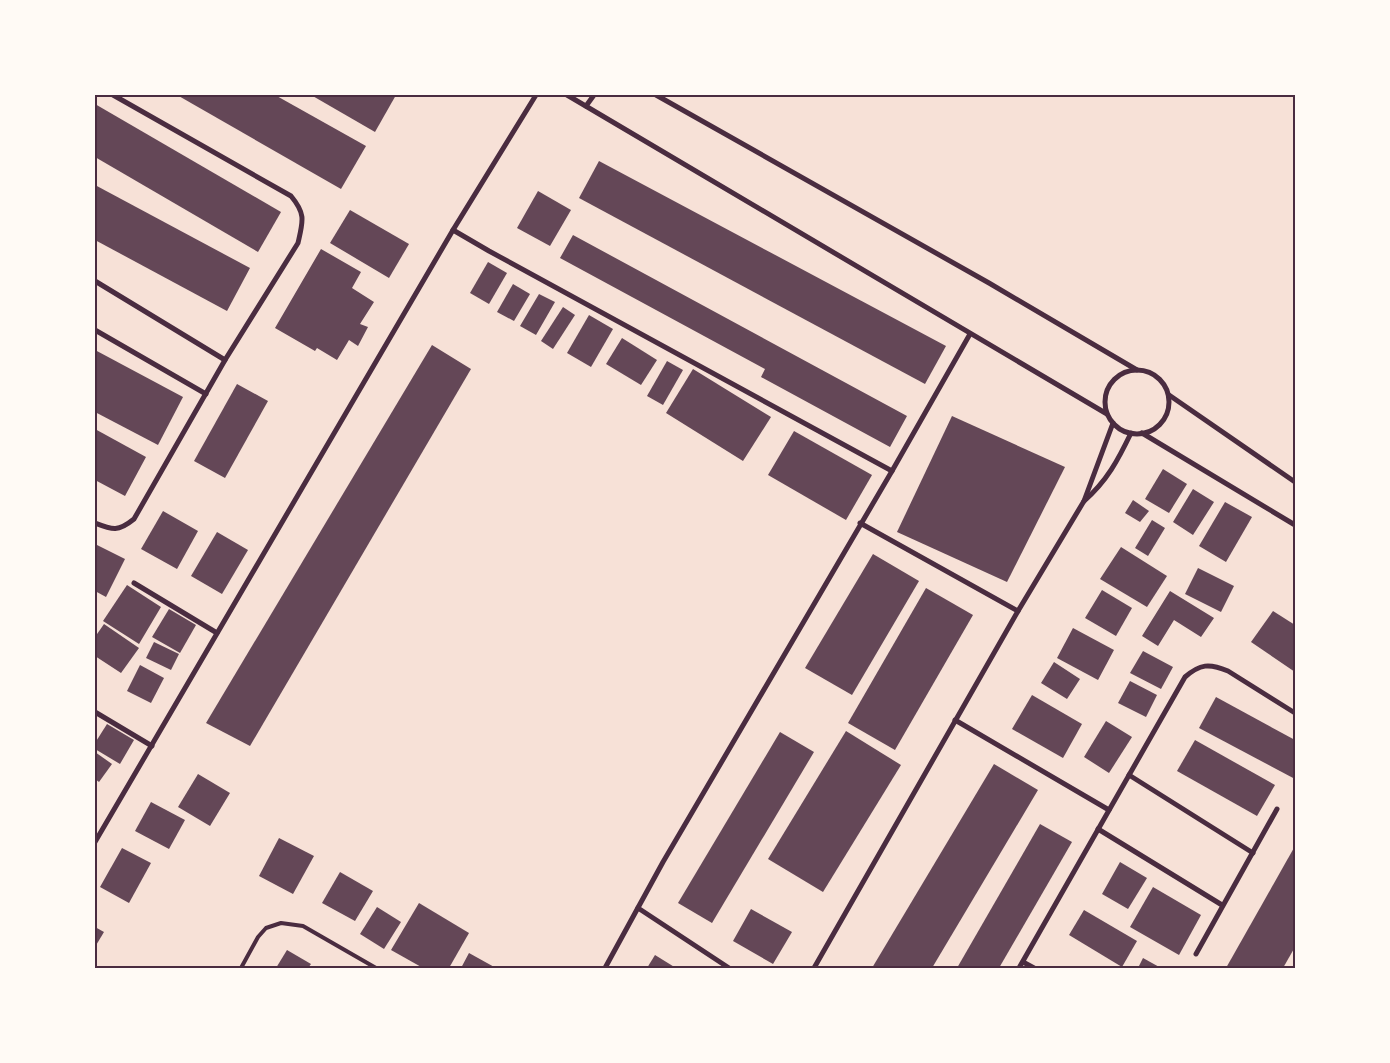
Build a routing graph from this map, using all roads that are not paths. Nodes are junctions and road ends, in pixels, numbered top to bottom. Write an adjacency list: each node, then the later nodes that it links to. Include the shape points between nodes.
1 (113, 95): 11 (street, via 273,185 291,196 301,208 298,242)
2 (536, 95): 7 (street)
3 (566, 95): 6 (street)
4 (594, 95): 6 (street)
5 (656, 95): 12 (street)
6 (586, 106): 10 (street)
7 (453, 230): 19 (street); 27 (street)
8 (95, 281): 11 (street)
9 (95, 330): 13 (street)
10 (970, 334): 15 (street); 19 (street)
11 (225, 360): 13 (street)
12 (1137, 370): 14 (street, via 1158,377); 15 (street, via 1127,371 1110,384 1105,404)
13 (206, 394): 22 (street, via 134,520 124,528)
14 (1169, 395): 18 (street, via 1163,420 1152,430); 20 (street)
15 (1107, 414): 16 (street)
16 (1113, 423): 17 (street); 21 (street)
17 (1131, 433): 18 (street); 21 (street, via 1118,462 1099,488)
18 (1142, 433): 24 (street)
19 (892, 471): 23 (street)
20 (1295, 482)
21 (1084, 501): 26 (street)
22 (95, 522)
23 (860, 523): 26 (street); 39 (street)
24 (1295, 525)
25 (134, 583): 27 (street)
26 (1018, 611): 30 (street)
27 (216, 633): 31 (street)
28 (95, 712): 31 (street)
29 (1295, 713): 32 (street, via 1228,671 1210,666 1198,668 1185,677)
30 (955, 720): 34 (street); 46 (street)
31 (152, 746): 36 (street)
32 (1129, 775): 34 (street); 37 (street)
33 (1277, 808): 37 (street)
34 (1109, 810): 35 (street)
35 (1098, 829): 38 (street); 41 (street)
36 (95, 842)
37 (1253, 853): 38 (street)
38 (1222, 905): 40 (street)
39 (638, 908): 44 (street); 45 (street)
40 (1196, 954)
41 (1022, 962): 47 (street); 48 (street)
42 (241, 968): 43 (lane, via 266,928 281,923 303,926)
43 (376, 968)
44 (605, 968)
45 (729, 968)
46 (814, 968)
47 (1019, 968)
48 (1034, 968)

